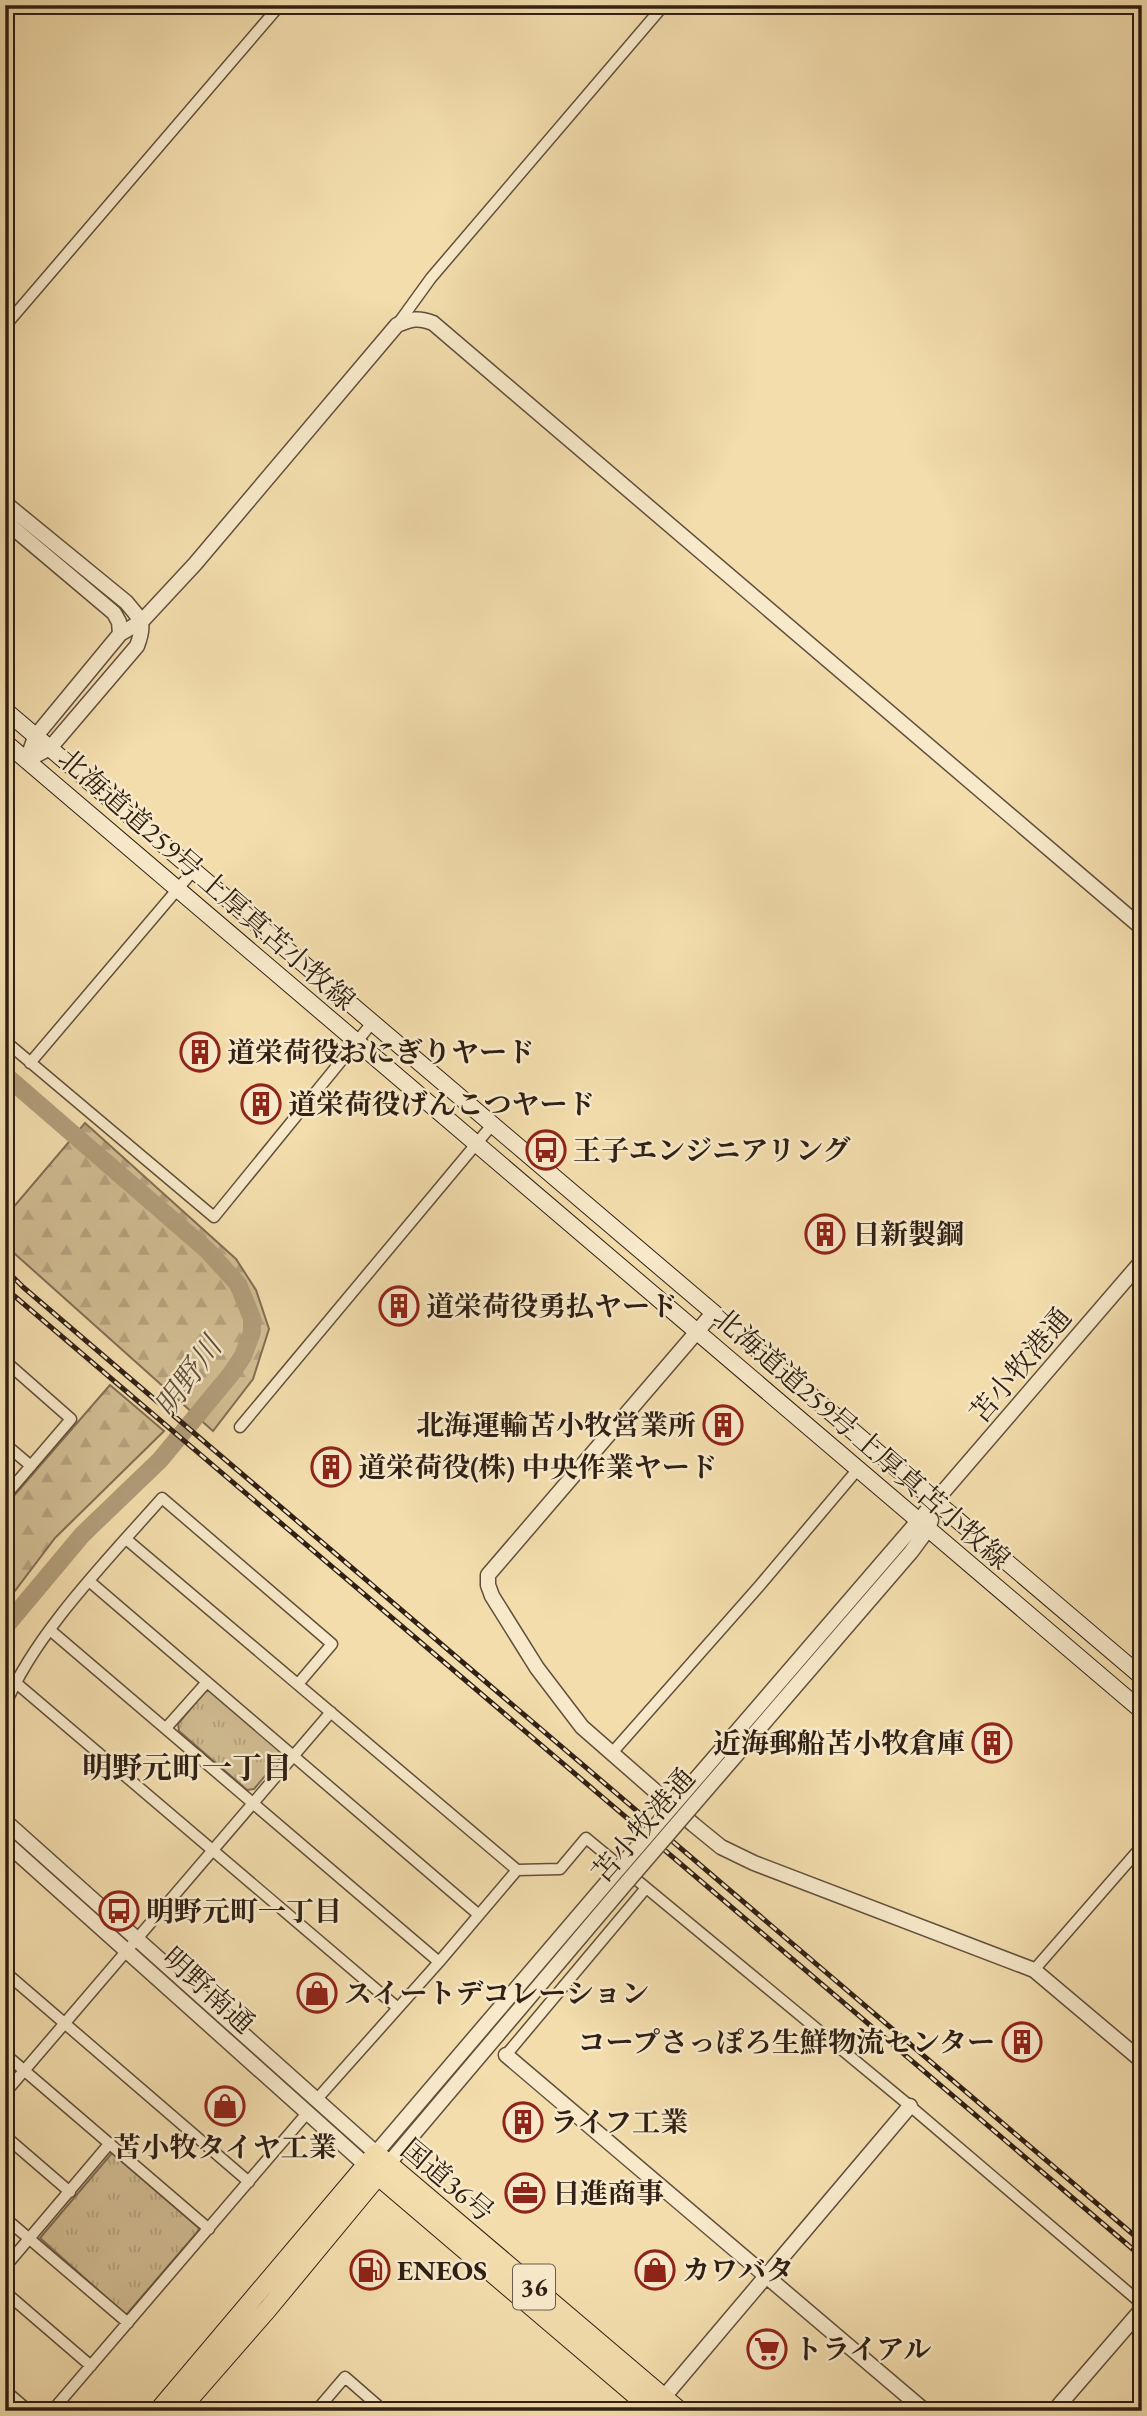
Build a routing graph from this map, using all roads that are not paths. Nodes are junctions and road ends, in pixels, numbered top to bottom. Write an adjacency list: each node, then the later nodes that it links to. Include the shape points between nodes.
1 (279, 5): 4 (street)
2 (664, 5): 3 (street, via 431,278)
3 (397, 325): 7 (street); 16 (street, via 415,318 433,323)
4 (5, 326)
5 (5, 503): 7 (street, via 126,602)
6 (5, 521): 8 (street, via 114,613)
7 (142, 621): 8 (street); 12 (street, via 137,646)
8 (120, 634): 10 (street)
9 (6, 713): 10 (main road, 北海道道259号 上厚真苫小牧線)
10 (35, 737): 12 (main road, 北海道道259号 上厚真苫小牧線); 13 (street)
11 (5, 742): 13 (main road, 北海道道259号 上厚真苫小牧線)
12 (50, 748): 13 (street); 14 (main road, 北海道道259号 上厚真苫小牧線)
13 (27, 760): 15 (main road, 北海道道259号 上厚真苫小牧線)
14 (192, 871): 15 (street); 17 (main road, 北海道道259号 上厚真苫小牧線)
15 (177, 889): 19 (main road, 北海道道259号 上厚真苫小牧線); 20 (street)
16 (1142, 928)
17 (372, 1023): 19 (street); 21 (main road, 北海道道259号 上厚真苫小牧線)
18 (5, 1041): 20 (street)
19 (356, 1042): 20 (street, via 214,1217); 22 (main road, 北海道道259号 上厚真苫小牧線)
20 (30, 1063)
21 (492, 1125): 22 (street); 24 (main road, 北海道道259号 上厚真苫小牧線)
22 (476, 1143): 25 (main road, 北海道道259号 上厚真苫小牧線); 27 (street)
23 (1142, 1261): 32 (street, 苫小牧港通)
24 (713, 1313): 25 (street); 32 (main road, 北海道道259号 上厚真苫小牧線)
25 (698, 1332): 30 (main road, 北海道道259号 上厚真苫小牧線); 45 (street, via 488,1575 492,1596 537,1668 582,1727)
26 (5, 1361): 29 (street, via 71,1419)
27 (240, 1427)
28 (5, 1444): 29 (street)
29 (31, 1466): 31 (street)
30 (858, 1469): 33 (main road, 北海道道259号 上厚真苫小牧線); 45 (street)
31 (5, 1496)
32 (936, 1502): 33 (street, 苫小牧港通); 37 (main road, 北海道道259号 上厚真苫小牧線)
33 (923, 1524): 42 (main road, 北海道道259号 上厚真苫小牧線); 73 (street, 苫小牧港通, bridge)
34 (126, 1539): 35 (street); 40 (street); 40 (street, via 162,1498 332,1644)
35 (89, 1581): 36 (street); 39 (street)
36 (50, 1630): 38 (street); 44 (street)
37 (1142, 1677)
38 (15, 1682): 41 (street); 51 (street)
39 (207, 1682): 44 (street); 46 (street)
40 (298, 1684): 43 (street)
41 (5, 1706)
42 (1142, 1711)
43 (331, 1713): 46 (street); 52 (street)
44 (166, 1728): 47 (street)
45 (611, 1754): 57 (street, via 721,1847)
46 (295, 1756): 47 (street); 54 (street)
47 (253, 1804): 51 (street); 56 (street)
48 (5, 1821): 55 (street, 明野南通)
49 (5, 1842): 55 (street, 明野南通)
50 (1142, 1846): 57 (street)
51 (213, 1851): 55 (street); 59 (street)
52 (517, 1870): 53 (street, via 560,1869 586,1838); 54 (street)
53 (646, 1888): 64 (street); 69 (street)
54 (479, 1915): 56 (street)
55 (132, 1944): 60 (street); 61 (street, 明野南通); 63 (street, 明野南通)
56 (439, 1962): 59 (street)
57 (1034, 1970): 65 (street)
58 (5, 1972): 60 (street)
59 (398, 2008): 68 (street)
60 (64, 2023): 66 (street); 74 (street)
61 (253, 2043): 63 (street); 68 (street, 明野南通)
62 (5, 2054): 66 (street)
63 (243, 2054): 70 (street, 明野南通)
64 (506, 2055): 80 (street)
65 (1142, 2062)
66 (24, 2070): 67 (street); 72 (street)
67 (5, 2092)
68 (317, 2099): 73 (street, 明野南通)
69 (910, 2106): 80 (street); 82 (street)
70 (308, 2112): 73 (street, 明野南通); 74 (street)
71 (5, 2136): 75 (street)
72 (110, 2143): 75 (street); 77 (street)
73 (377, 2164): 87 (highway, 国道36号 / 36); 90 (highway, 国道36号); 91 (highway, 国道36号, via 276,2299)
74 (250, 2182): 77 (street)
75 (70, 2192): 78 (street)
76 (5, 2218): 78 (street)
77 (209, 2228): 84 (street)
78 (29, 2238): 79 (street); 84 (street)
79 (5, 2267)
80 (768, 2276): 87 (street); 95 (street)
81 (5, 2292): 85 (street)
82 (1142, 2304)
83 (1142, 2309): 96 (street)
84 (128, 2323): 85 (street)
85 (91, 2366): 89 (street)
86 (5, 2393): 88 (street)
87 (656, 2407): 94 (highway, 国道36号 / 36)
88 (26, 2411)
89 (52, 2411)
90 (158, 2411)
91 (178, 2411)
92 (316, 2411): 93 (street, via 345,2377)
93 (384, 2411)
94 (680, 2411)
95 (925, 2411)
96 (1054, 2411)

